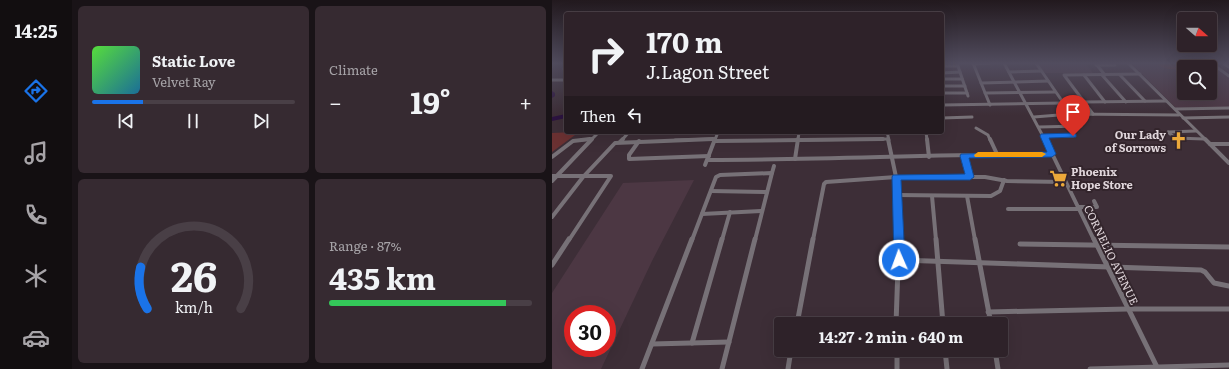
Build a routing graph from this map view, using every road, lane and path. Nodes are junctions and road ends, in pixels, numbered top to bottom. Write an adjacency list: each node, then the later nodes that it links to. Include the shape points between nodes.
1 (963, 80): 11 (street)
2 (1068, 80): 18 (street)
3 (1088, 80): 19 (street)
4 (1107, 80): 20 (street)
5 (1125, 80): 16 (street)
6 (1146, 80): 17 (street)
7 (1048, 81): 8 (street); 13 (street)
8 (1014, 82): 9 (street); 12 (street, CORNELIO AVENUE)
9 (981, 83): 15 (street)
10 (944, 86): 11 (street)
11 (965, 86): 14 (street, via 968,94)
12 (1020, 92): 13 (street); 15 (street); 22 (street, CORNELIO AVENUE)
13 (1054, 92): 21 (street)
14 (944, 93)
15 (985, 93): 24 (street)
16 (1145, 101): 17 (street); 20 (street)
17 (1166, 101): 26 (street)
18 (1084, 102): 19 (street); 28 (street)
19 (1105, 102): 20 (street)
20 (1126, 102)
21 (1064, 103): 22 (street); 27 (street)
22 (1026, 104): 24 (street); 30 (street, CORNELIO AVENUE)
23 (944, 105): 24 (street)
24 (990, 105)
25 (1229, 108): 26 (street)
26 (1175, 110): 29 (street)
27 (1071, 114): 28 (street); 30 (street)
28 (1093, 114): 29 (street)
29 (1179, 115): 34 (street)
30 (1034, 116): 36 (street, CORNELIO AVENUE)
31 (972, 117): 33 (street)
32 (1229, 117): 34 (street)
33 (944, 118)
34 (1183, 118): 38 (street)
35 (1081, 126): 36 (street)
36 (1039, 127): 45 (street, CORNELIO AVENUE)
37 (976, 128): 56 (street, via 986,133)
38 (1196, 131): 49 (street); 49 (street, via 1168,132 1174,138)
39 (597, 134): 47 (street)
40 (627, 134): 53 (street)
41 (717, 134): 50 (street)
42 (799, 134): 51 (street)
43 (887, 134): 48 (street)
44 (926, 134): 60 (street)
45 (1044, 136): 46 (street); 57 (street, CORNELIO AVENUE)
46 (1073, 136)
47 (592, 139): 59 (street, via 573,142); 68 (street)
48 (888, 139): 51 (street); 62 (street)
49 (1204, 139): 54 (street)
50 (715, 140): 51 (street); 52 (street); 61 (street)
51 (798, 140): 63 (street)
52 (639, 141): 53 (street); 61 (street, via 629,159)
53 (620, 142): 69 (street, via 612,145)
54 (1210, 144): 55 (street); 64 (street)
55 (1229, 144)
56 (998, 154): 57 (street); 58 (street)
57 (1052, 154): 74 (street, CORNELIO AVENUE)
58 (964, 156): 60 (street); 71 (street)
59 (552, 157)
60 (929, 157): 62 (street)
61 (709, 158): 63 (street); 65 (street)
62 (892, 158): 63 (street); 70 (street)
63 (795, 159)
64 (1229, 163)
65 (705, 165)
66 (774, 166): 67 (street)
67 (772, 173): 75 (street, via 718,175); 76 (street)
68 (554, 176): 69 (street); 73 (street)
69 (583, 177): 86 (street); 93 (street, via 611,176)
70 (896, 177): 71 (street); 77 (street); 99 (street, via 829,181 824,184)
71 (970, 177): 72 (street)
72 (1004, 180): 74 (street); 79 (street, via 1000,191 995,194)
73 (552, 181)
74 (1065, 182): 81 (street, CORNELIO AVENUE)
75 (711, 191): 76 (street); 85 (street)
76 (767, 192): 83 (street)
77 (896, 195): 78 (street); 90 (street)
78 (932, 196): 79 (street); 91 (street)
79 (967, 196): 92 (street)
80 (1094, 201): 81 (street, via 1097,207)
81 (1079, 208): 82 (street); 88 (street, CORNELIO AVENUE)
82 (1008, 209)
83 (761, 211): 84 (street); 103 (street)
84 (730, 212): 85 (street); 104 (street)
85 (702, 214): 105 (street)
86 (552, 217)
87 (1020, 244): 88 (street)
88 (1097, 246): 89 (street); 94 (street, CORNELIO AVENUE)
89 (1229, 247)
90 (899, 260): 91 (street); 100 (street)
91 (938, 260): 92 (street); 101 (street)
92 (979, 261): 94 (street); 98 (street)
93 (552, 265)
94 (1107, 268): 95 (street, via 1201,270 1214,283); 96 (street, CORNELIO AVENUE)
95 (1229, 286)
96 (1128, 309): 97 (street); 98 (street); 111 (street, CORNELIO AVENUE)
97 (1229, 309)
98 (988, 312): 102 (street)
99 (797, 317)
100 (896, 317)
101 (942, 317)
102 (989, 317)
103 (729, 342): 104 (street); 113 (street)
104 (692, 343): 105 (street)
105 (652, 344): 112 (street)
106 (791, 357): 114 (street)
107 (897, 357): 115 (street)
108 (945, 357): 116 (street)
109 (996, 357): 117 (street)
110 (1229, 365): 111 (street)
111 (1157, 368): 118 (street)
112 (642, 369)
113 (722, 369)
114 (788, 369)
115 (897, 369)
116 (946, 369)
117 (998, 369)
118 (1090, 369)

